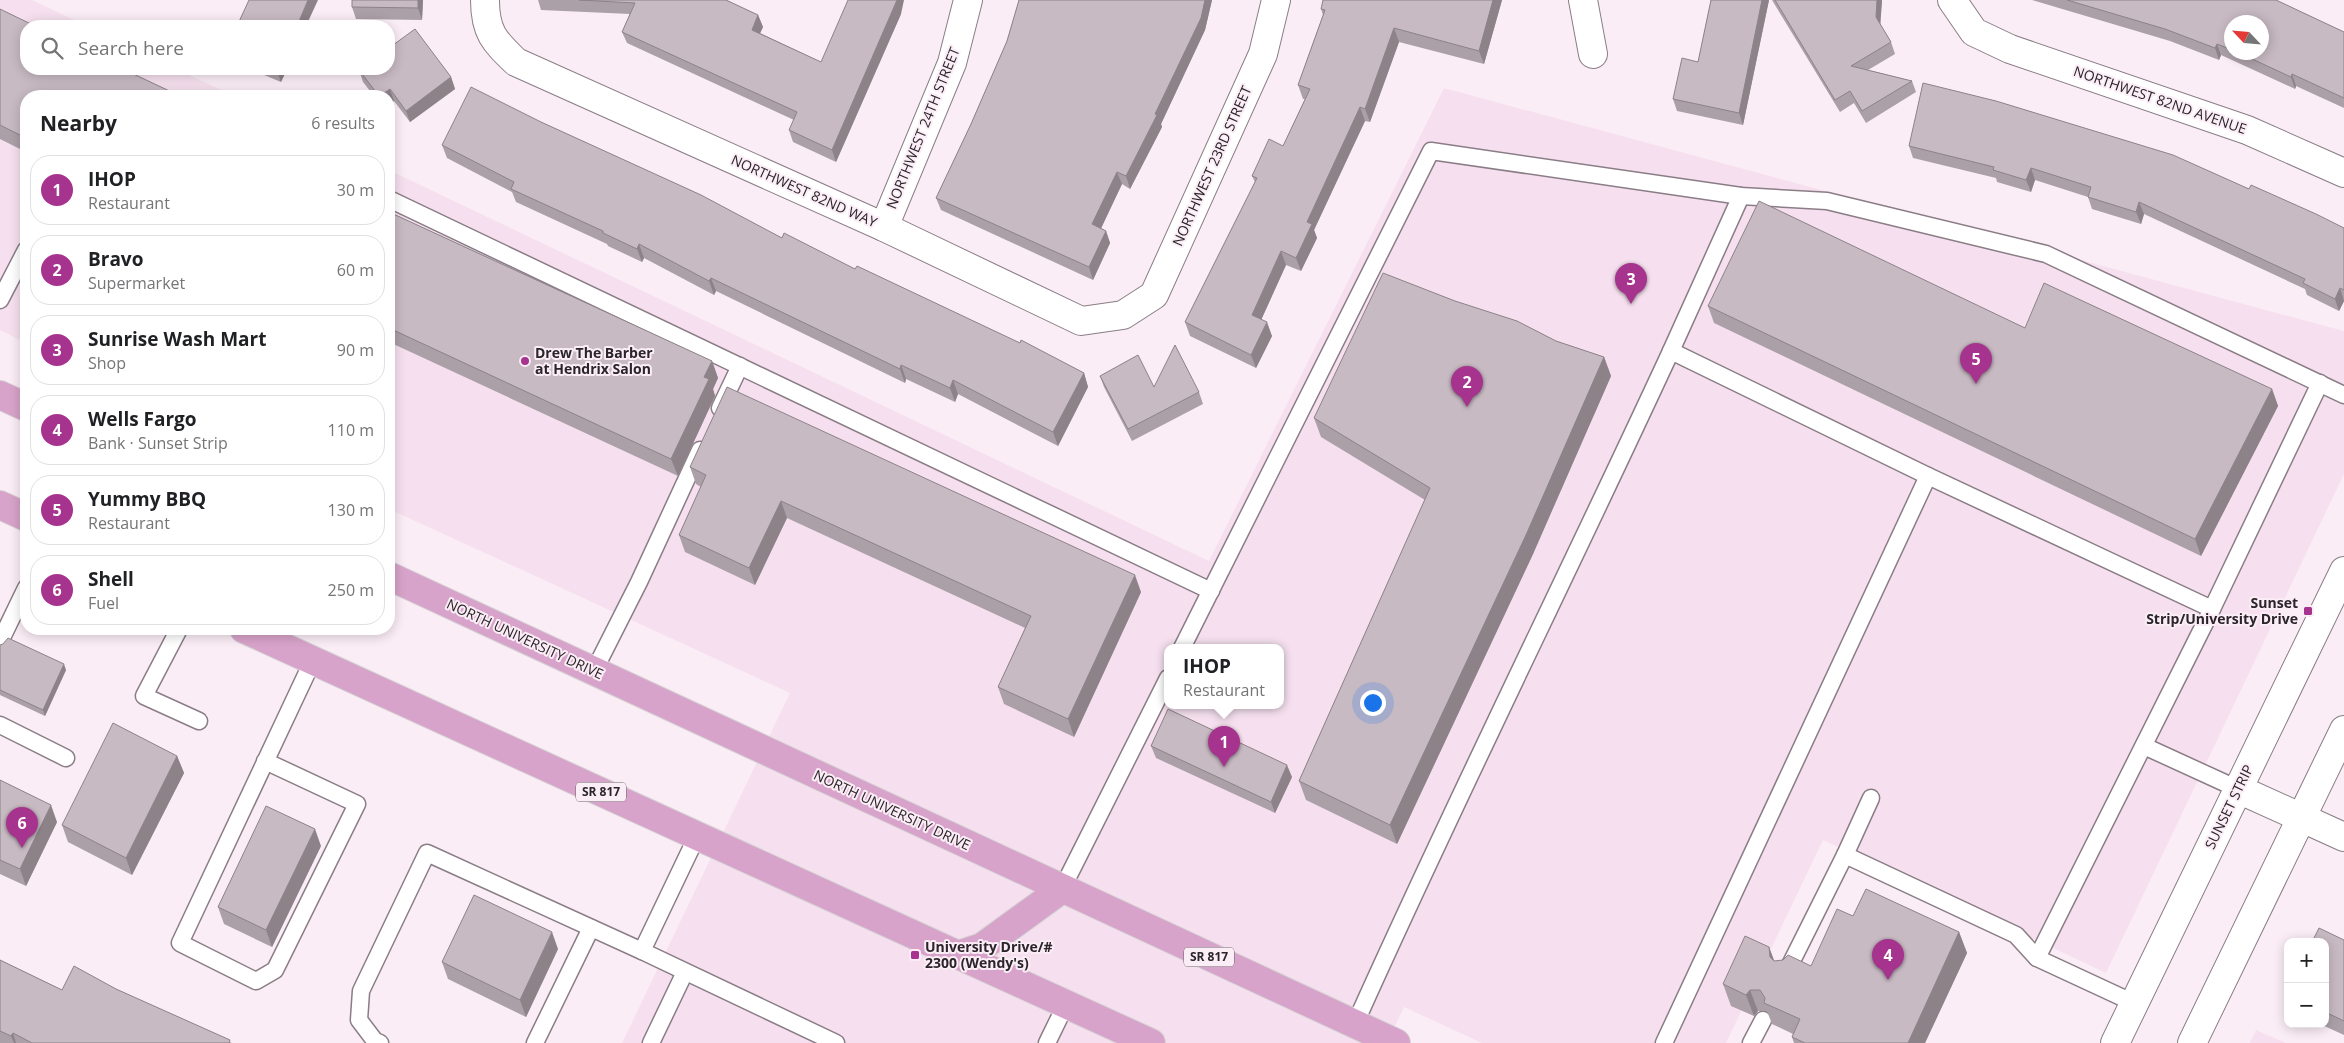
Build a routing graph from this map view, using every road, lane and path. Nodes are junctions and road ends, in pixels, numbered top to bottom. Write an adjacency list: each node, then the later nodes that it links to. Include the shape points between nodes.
1 (485, 0): 10 (street, NORTHWEST 82ND WAY, via 485,14 493,40 516,62)
2 (968, 0): 10 (street, NORTHWEST 24TH STREET, via 952,63)
3 (1276, 0): 13 (street, NORTHWEST 23RD STREET, via 1263,54 1154,295)
4 (1583, 0): 6 (street)
5 (1952, 0): 7 (street, NORTHWEST 82ND AVENUE, via 1974,32 2010,49 2248,130)
6 (1594, 54)
7 (2344, 173)
8 (1741, 196): 14 (lane); 16 (lane, via 1827,201 2046,254); 25 (lane, via 1431,150)
9 (395, 202): 15 (lane)
10 (884, 227): 13 (street, NORTHWEST 82ND WAY, via 1081,320)
11 (20, 262): 12 (lane)
12 (0, 300)
13 (1123, 315)
14 (1670, 351): 20 (lane); 57 (lane)
15 (740, 366): 25 (lane); 33 (lane)
16 (2320, 383): 18 (lane); 27 (lane)
17 (0, 395): 19 (main road)
18 (2344, 395)
19 (20, 404)
20 (1928, 476): 27 (lane); 65 (lane)
21 (0, 505): 22 (main road)
22 (20, 514)
23 (2344, 571): 41 (street, SUNSET STRIP)
24 (395, 579): 33 (main road, NORTH UNIVERSITY DRIVE / SR 817)
25 (1211, 591): 31 (lane)
26 (20, 600): 30 (lane)
27 (2212, 609): 38 (lane)
28 (176, 635): 35 (lane, via 144,696)
29 (257, 635): 32 (main road, SR 817)
30 (0, 642)
31 (1184, 644)
32 (313, 660): 40 (lane); 44 (main road, SR 817)
33 (594, 671): 47 (main road, NORTH UNIVERSITY DRIVE / SR 817)
34 (1164, 686): 47 (lane)
35 (199, 721)
36 (0, 725): 39 (lane)
37 (2344, 730): 43 (street)
38 (2144, 746): 41 (lane); 51 (lane)
39 (66, 758)
40 (265, 761): 40 (lane, via 180,943 256,981 275,970 357,804)
41 (2238, 789): 43 (street); 54 (street, SUNSET STRIP)
42 (1871, 798): 46 (lane)
43 (2302, 818): 45 (street); 68 (street)
44 (697, 836): 49 (lane); 50 (main road, SR 817)
45 (2344, 837)
46 (1845, 855): 51 (lane, via 2016,935); 53 (lane)
47 (1062, 889): 50 (main road, via 982,946); 57 (main road, NORTH UNIVERSITY DRIVE / SR 817)
48 (591, 928): 49 (lane); 58 (lane, via 427,853 361,991 359,1020); 59 (lane)
49 (642, 951): 52 (lane)
50 (958, 955): 55 (main road, SR 817)
51 (2037, 958): 54 (lane)
52 (685, 972): 60 (lane); 61 (lane)
53 (1786, 972)
54 (2134, 1003): 67 (street, SUNSET STRIP)
55 (1066, 1004): 62 (lane); 63 (main road, SR 817)
56 (1763, 1020): 66 (lane)
57 (1355, 1024): 64 (main road, NORTH UNIVERSITY DRIVE / SR 817)
58 (377, 1042)
59 (535, 1043)
60 (651, 1043)
61 (836, 1043)
62 (1047, 1043)
63 (1151, 1043)
64 (1396, 1043)
65 (1664, 1043)
66 (1752, 1043)
67 (2115, 1043)
68 (2192, 1043)

